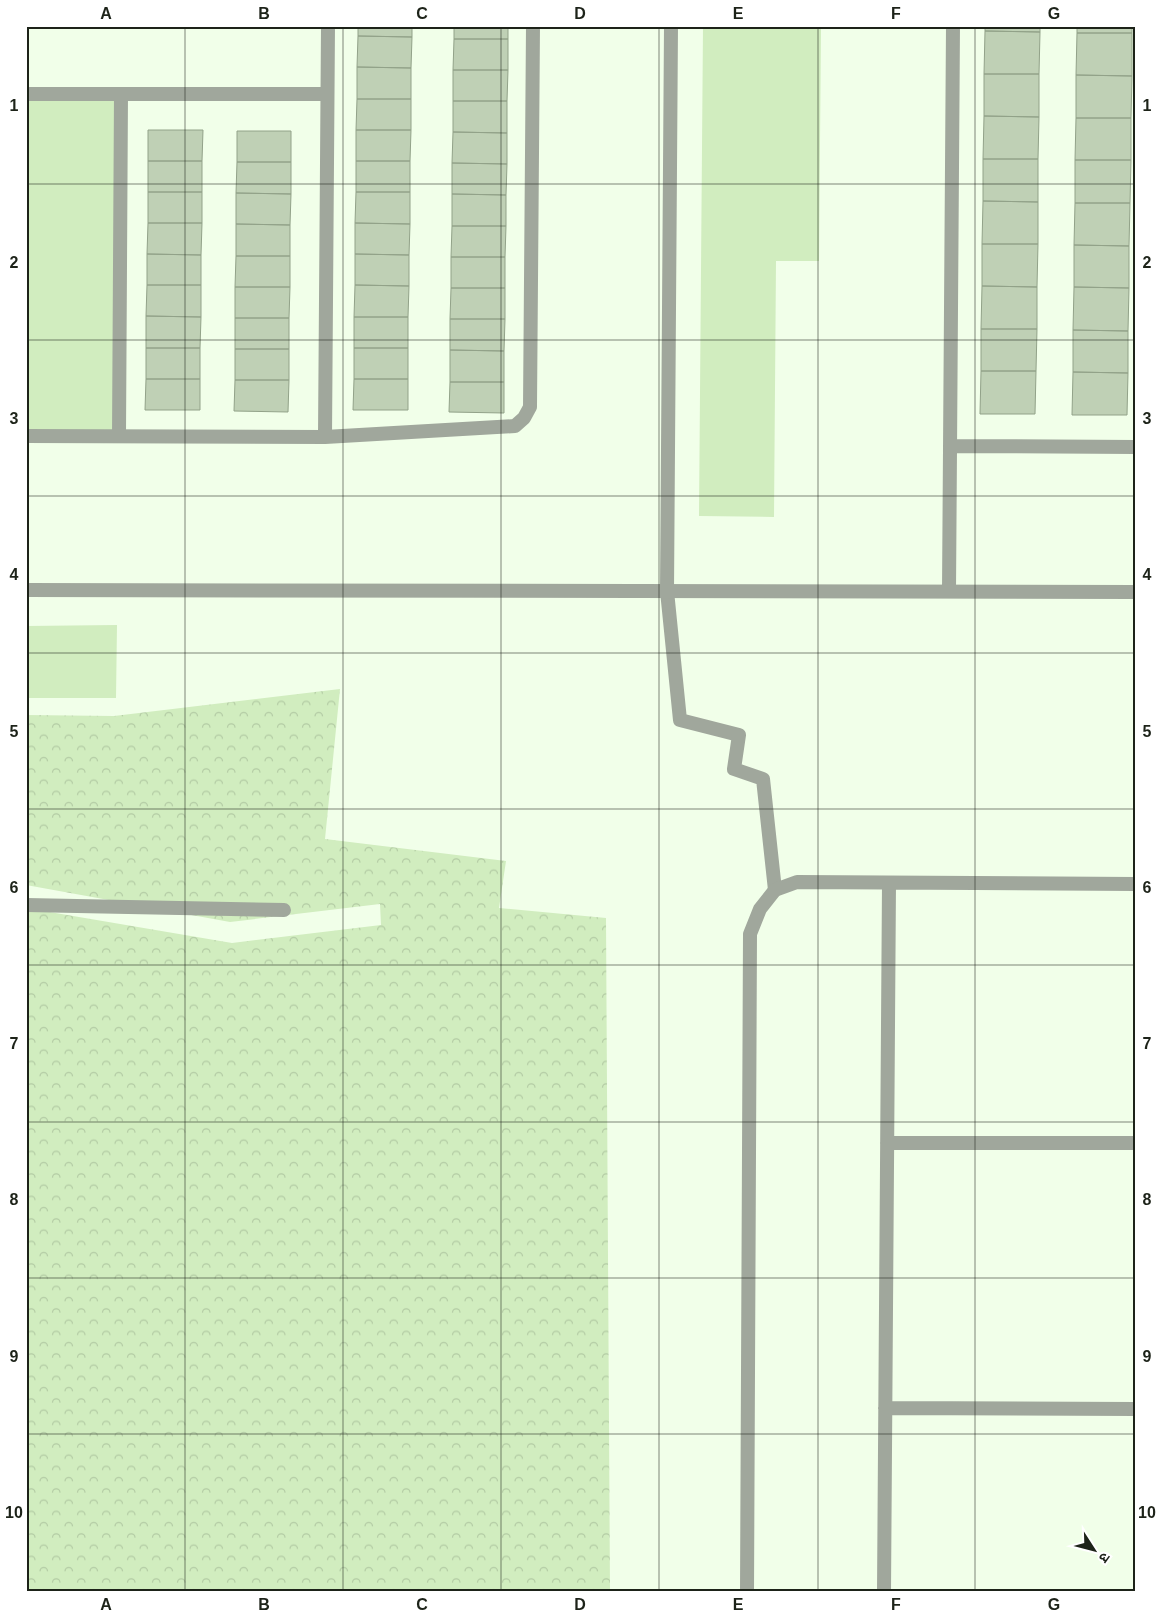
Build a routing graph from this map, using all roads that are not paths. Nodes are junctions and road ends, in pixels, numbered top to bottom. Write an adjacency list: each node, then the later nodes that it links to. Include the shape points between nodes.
1 (328, 26): 7 (street)
2 (534, 26): 10 (street, via 530,407 515,426)
3 (671, 26): 14 (street)
4 (953, 26): 11 (street)
5 (26, 94): 6 (street)
6 (121, 94): 7 (street); 9 (street)
7 (327, 94): 10 (street)
8 (26, 436): 9 (street)
9 (119, 436): 10 (street)
10 (325, 437)
11 (950, 446): 12 (street); 15 (street)
12 (1135, 447)
13 (26, 590): 14 (street)
14 (668, 591): 15 (street); 19 (street, via 680,720 739,735 734,769 763,779)
15 (949, 591): 16 (street)
16 (1135, 592)
17 (888, 883): 18 (street); 19 (street, via 797,882); 22 (street)
18 (1135, 884)
19 (775, 890): 26 (street, via 760,910 750,934)
20 (26, 905): 21 (street)
21 (284, 910)
22 (887, 1142): 23 (street); 24 (street)
23 (1135, 1143)
24 (885, 1408): 25 (street); 27 (street)
25 (1135, 1409)
26 (746, 1592)
27 (884, 1592)

